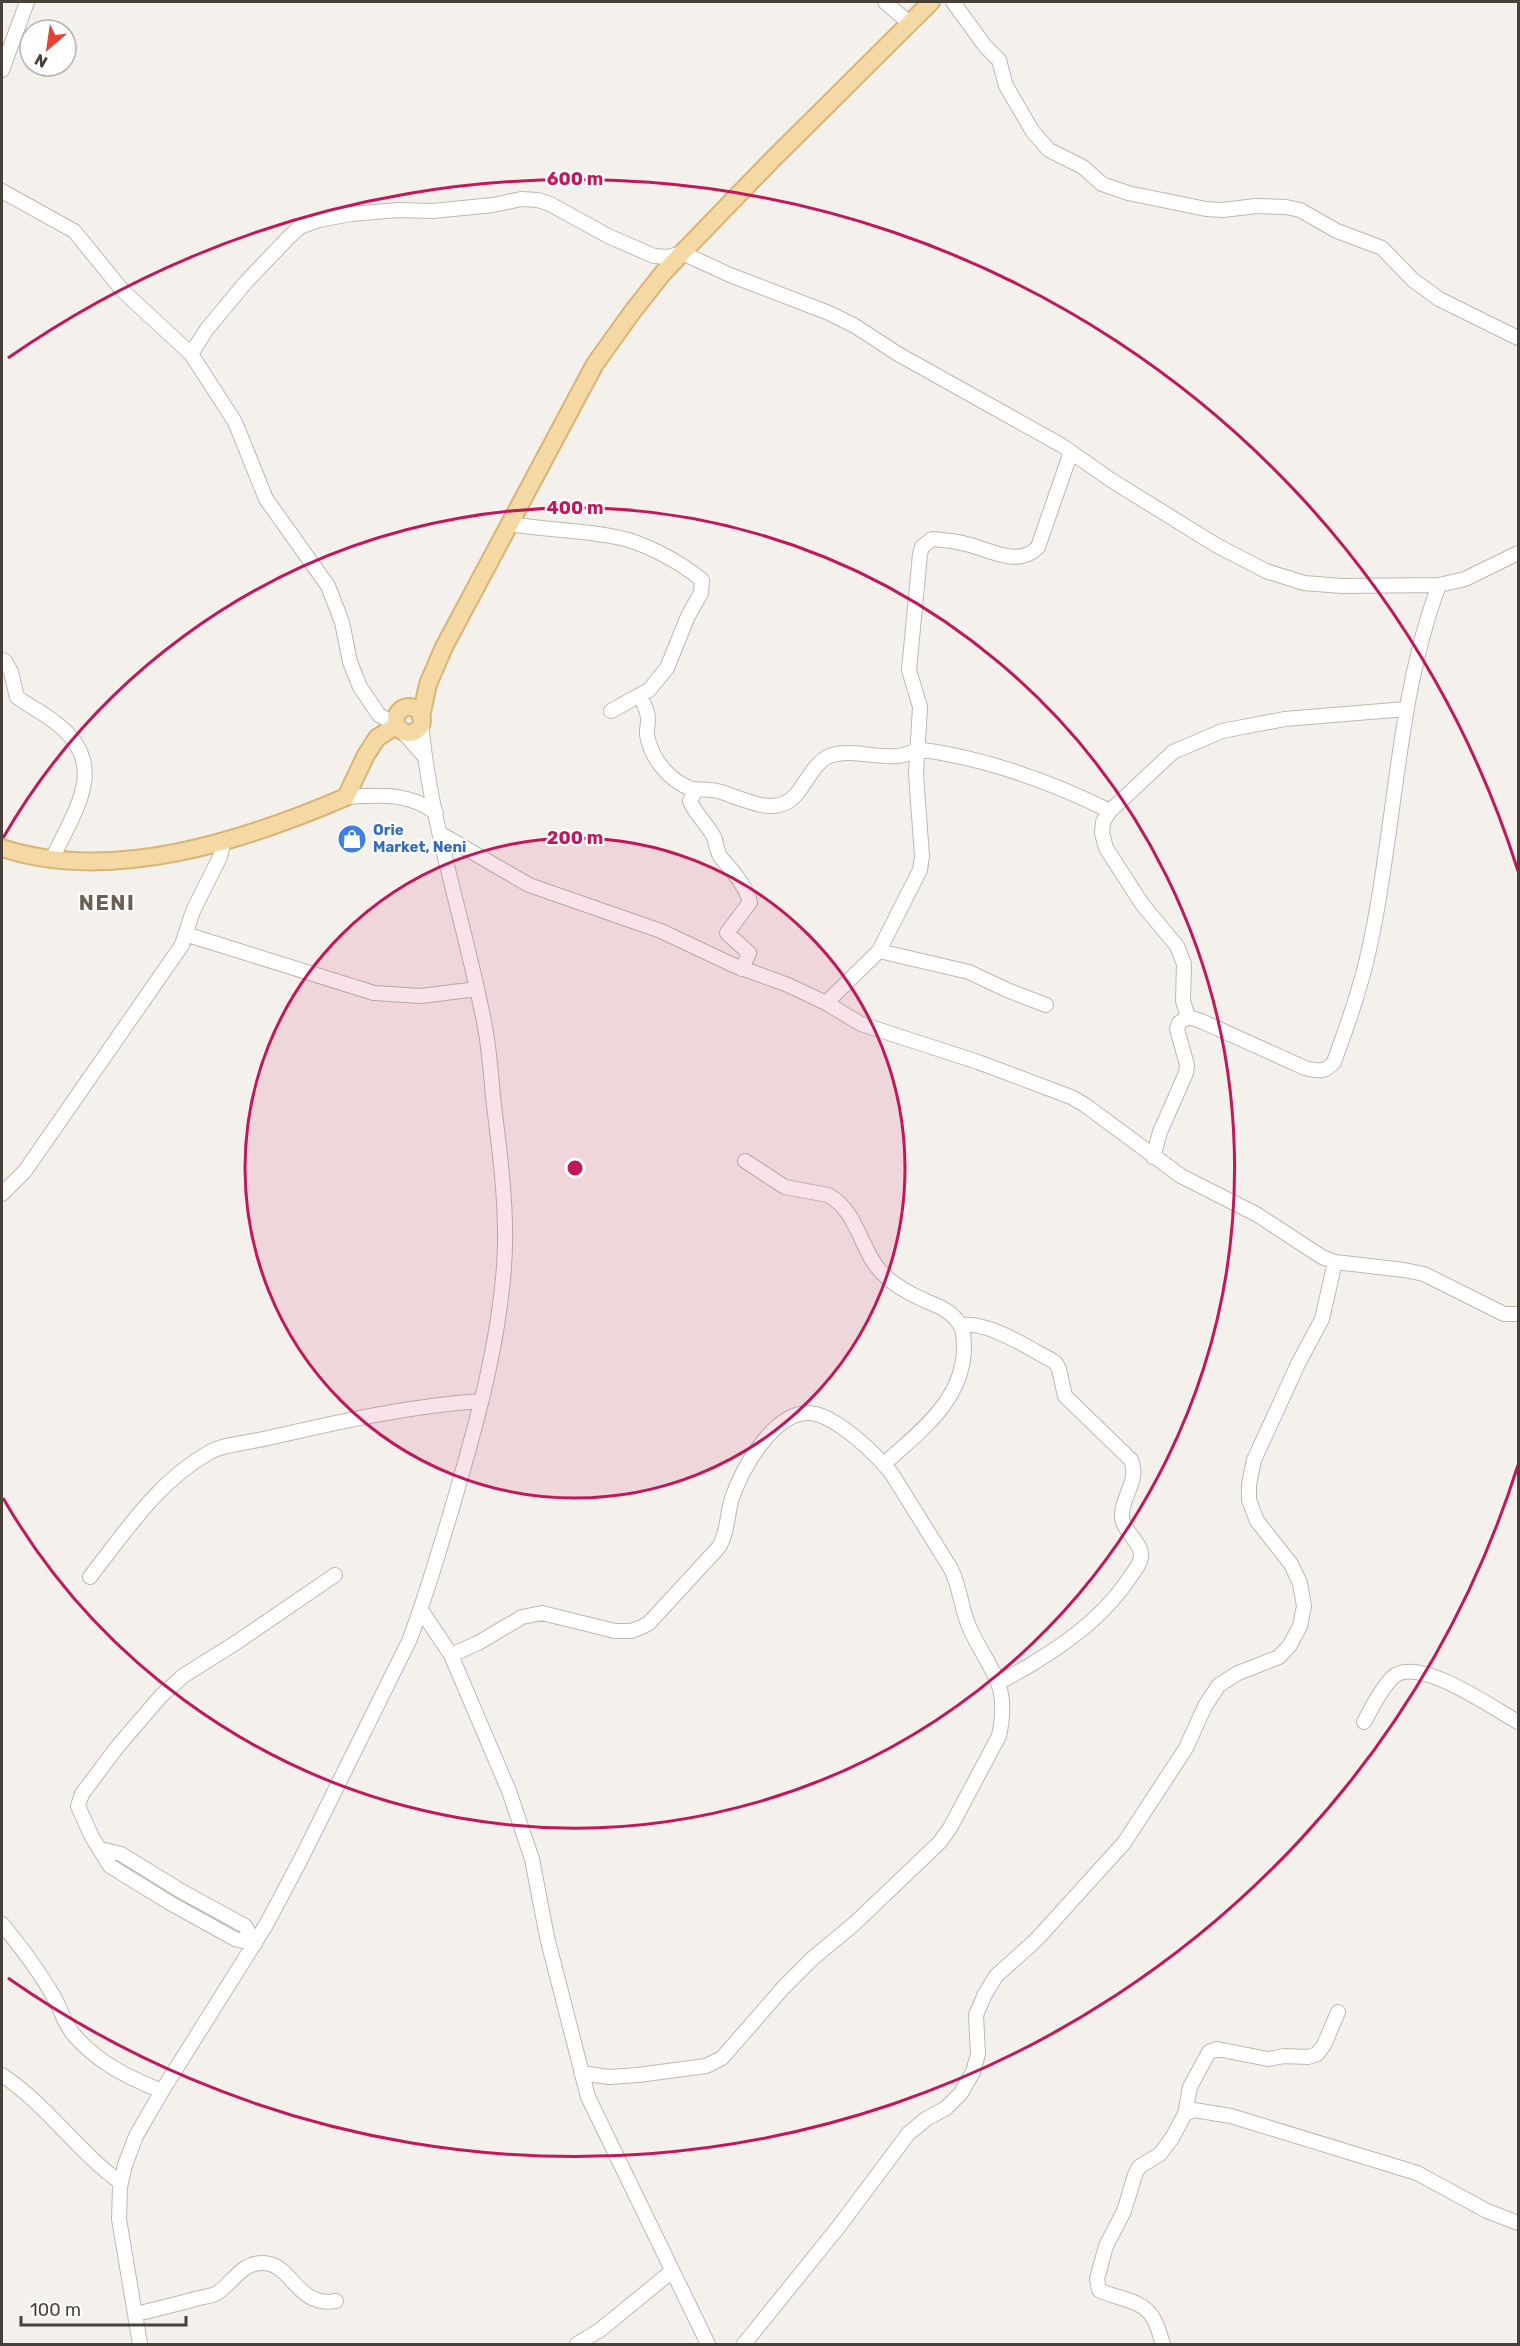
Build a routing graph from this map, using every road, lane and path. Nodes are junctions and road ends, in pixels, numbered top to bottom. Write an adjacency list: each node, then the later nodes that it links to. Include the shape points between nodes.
1 (27, 2): 6 (street)
2 (885, 2): 5 (street)
3 (931, 2): 5 (main road)
4 (953, 2): 10 (street, via 999,60 1006,86 1033,132 1049,150 1083,167 1102,184 1128,194 1206,209 1256,206 1300,210 1337,231 1382,248 1413,280 1439,299)
5 (908, 22): 9 (main road)
6 (6, 46): 7 (street)
7 (2, 70)
8 (2, 190): 11 (street, via 74,231 123,291)
9 (682, 253): 11 (street, via 654,256 538,200 433,211 351,213 300,227 239,290); 12 (street, via 830,313); 13 (main road, via 596,364)
10 (1518, 338)
11 (192, 354): 22 (street, via 235,422 266,499 328,586 360,687 379,715)
12 (1071, 452): 15 (street, via 1171,518 1266,571 1304,583); 23 (street, via 1038,547 1032,553 1003,556 954,541 932,539 922,547 909,670 920,707)
13 (510, 524): 17 (main road); 18 (street, via 618,537 668,557 702,580 701,593 668,668)
14 (1518, 553): 15 (street, via 1465,579)
15 (1439, 585): 19 (street, via 1425,624)
16 (2, 660): 32 (street, via 11,672 18,697 70,735 85,764 82,795)
17 (436, 665): 21 (main road); 22 (main road)
18 (641, 696): 20 (street); 25 (street, via 649,719 646,733 653,755 666,773)
19 (1406, 709): 27 (street, via 1285,719 1222,731 1173,752); 39 (street, via 1370,946 1334,1062 1321,1072 1305,1068)
20 (611, 711)
21 (421, 720): 22 (main road, via 417,710); 22 (main road, via 417,730 408,733); 24 (street)
22 (400, 721): 24 (street); 26 (main road, via 377,738)
23 (917, 749): 25 (street, via 900,756 834,754 808,776 792,799 774,807); 27 (street, via 986,762); 34 (street, via 922,856 916,878)
24 (424, 756): 28 (street)
25 (696, 789): 35 (street, via 690,801 694,810 714,836 715,847 735,872 750,902 727,931 749,952)
26 (346, 797): 28 (street, via 386,795 413,799); 30 (main road)
27 (1110, 811): 39 (street, via 1101,833 1106,848 1142,904 1177,946 1184,964 1183,1000)
28 (436, 813): 29 (street)
29 (441, 834): 35 (street, via 529,885 661,931); 36 (street)
30 (224, 840): 32 (main road, via 128,859); 33 (street)
31 (2, 848): 32 (main road)
32 (52, 859)
33 (185, 934): 36 (street, via 374,993 421,996); 42 (street, via 182,945 96,1071 25,1171)
34 (879, 951): 37 (street); 38 (street, via 969,972)
35 (742, 969): 37 (street)
36 (477, 989): 46 (street, via 500,1155 504,1225 500,1300)
37 (826, 1003): 40 (street, via 861,1024 1071,1097)
38 (1046, 1005)
39 (1188, 1017): 40 (street, via 1177,1029 1186,1073)
40 (1153, 1157): 43 (street, via 1181,1176 1256,1214 1306,1249)
41 (745, 1161): 45 (street, via 785,1187 834,1198 848,1212 882,1273 946,1310)
42 (2, 1194)
43 (1335, 1262): 44 (street, via 1424,1274 1503,1314); 70 (street, via 1322,1319 1254,1461 1249,1484 1249,1500 1257,1521 1291,1564 1300,1583 1304,1606 1290,1645 1280,1657 1219,1685 1186,1749 1124,1843 1036,1940 996,1976 976,2015 978,2054 961,2093 908,2134)
44 (1518, 1314)
45 (961, 1325): 47 (street, via 964,1355 960,1377 949,1401); 52 (street, via 987,1328 1055,1362 1065,1396 1134,1467 1122,1518 1140,1549 1136,1568 1110,1603 1088,1624)
46 (480, 1401): 49 (street, via 366,1417 212,1451 172,1479); 50 (street)
47 (884, 1464): 51 (street, via 832,1420 819,1414 796,1416 768,1435 752,1455 732,1499 724,1539 649,1623 631,1631 615,1631 542,1613 522,1617); 52 (street, via 951,1569 970,1630)
48 (335, 1575): 56 (street, via 183,1676 141,1719 82,1794 78,1806 100,1849 121,1854 245,1926)
49 (90, 1577)
50 (422, 1610): 51 (street); 56 (street, via 303,1855)
51 (451, 1655): 58 (street, via 509,1791 532,1859)
52 (999, 1683): 58 (street, via 1003,1696 999,1736 945,1835 783,1988 722,2058 706,2066 649,2074 609,2077)
53 (1364, 1722): 54 (street, via 1393,1677 1418,1672 1441,1678)
54 (1518, 1722)
55 (2, 1924): 60 (street, via 85,2047 106,2065)
56 (255, 1944): 60 (street)
57 (1338, 2012): 61 (street, via 1324,2045 1308,2057 1268,2060 1217,2049 1209,2052 1190,2087)
58 (581, 2073): 64 (street, via 588,2097)
59 (2, 2075): 62 (street, via 43,2108 90,2158)
60 (162, 2091): 62 (street, via 136,2136)
61 (1185, 2114): 63 (street, via 1206,2110 1231,2116 1417,2173); 71 (street, via 1160,2154 1135,2175 1097,2279 1099,2290 1147,2310)
62 (121, 2183): 66 (street, via 119,2219)
63 (1518, 2223)
64 (671, 2272): 68 (street); 69 (street)
65 (336, 2301): 66 (street, via 309,2296 284,2271 260,2262 244,2268 217,2293)
66 (136, 2314): 67 (street)
67 (140, 2344)
68 (577, 2344)
69 (708, 2344)
70 (744, 2344)
71 (1163, 2344)

